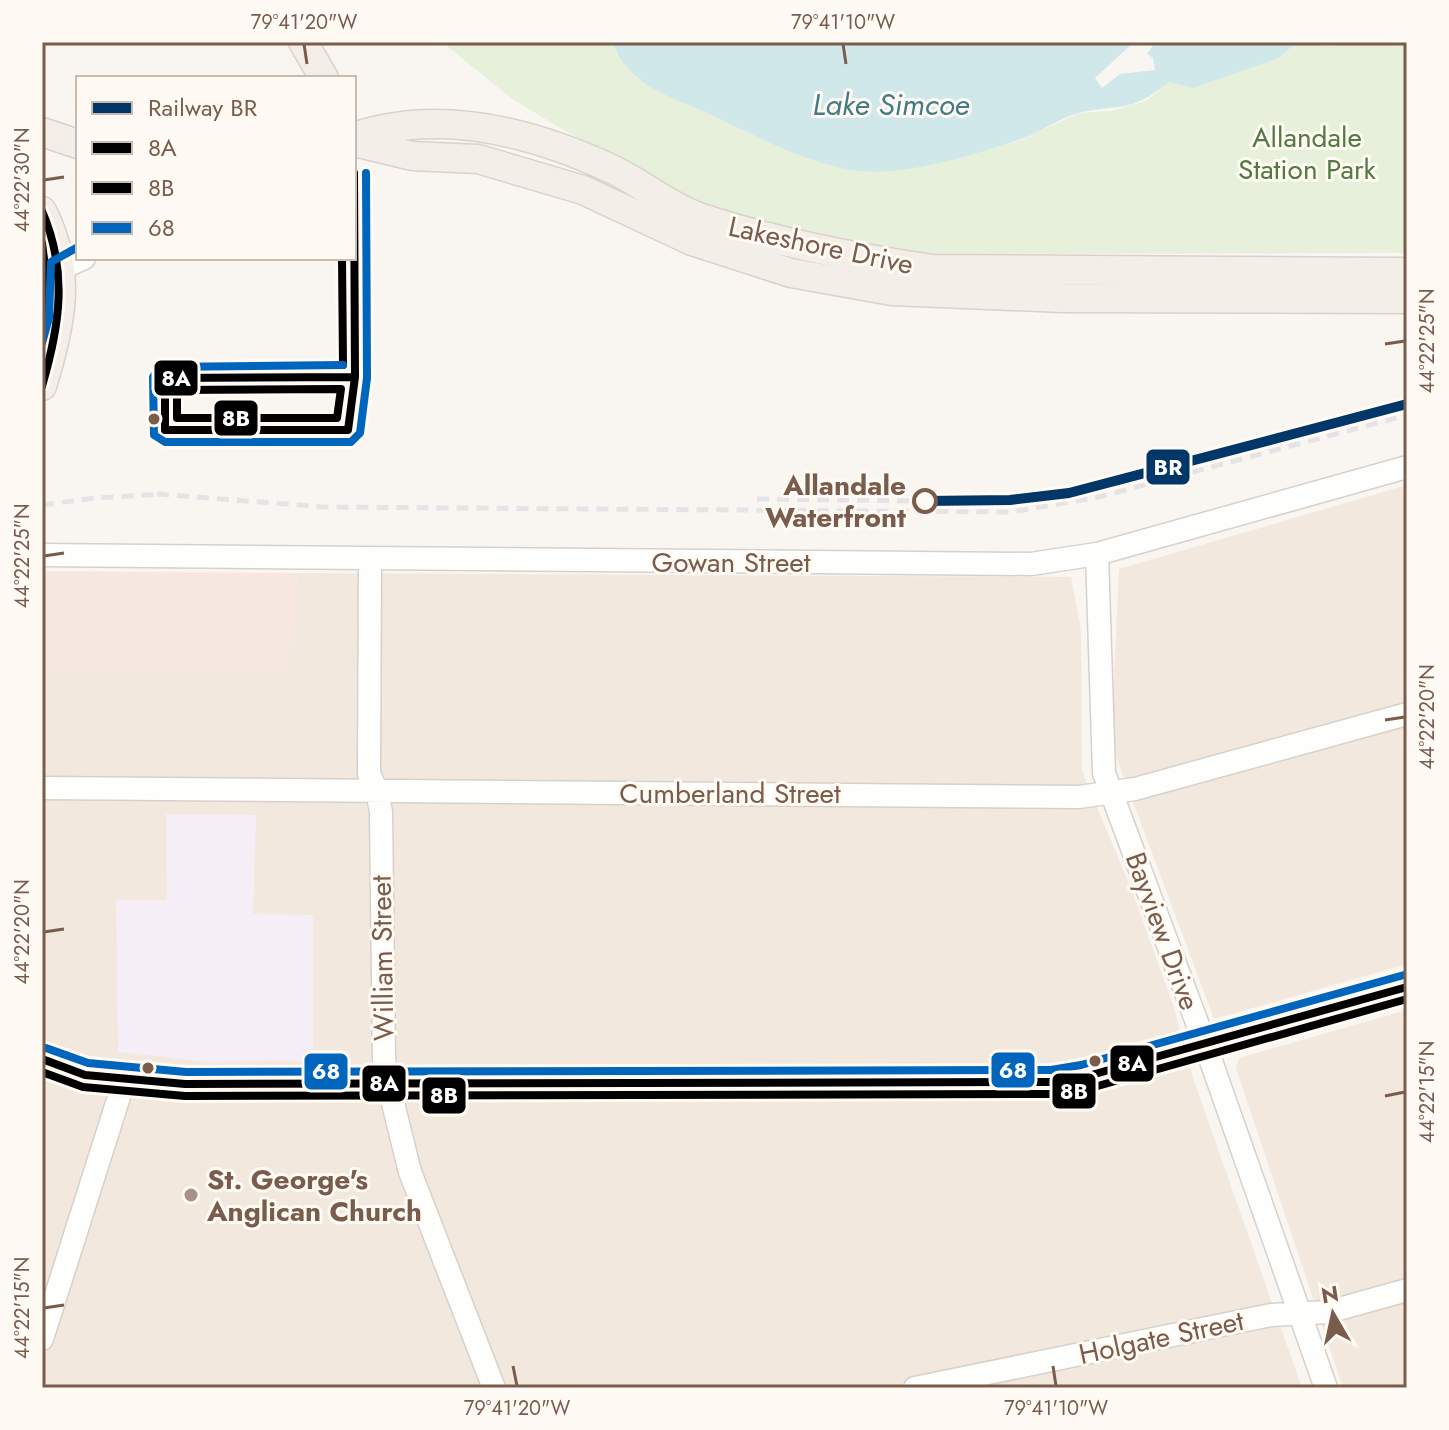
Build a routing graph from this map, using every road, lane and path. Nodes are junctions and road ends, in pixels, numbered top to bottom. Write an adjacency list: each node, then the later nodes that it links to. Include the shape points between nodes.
1 (285, 42): 2 (main road)
2 (312, 66)
3 (42, 132): 6 (main road)
4 (356, 139): 9 (main road, Lakeshore Drive, via 390,125 483,126 612,169 702,218 862,259 932,269)
5 (356, 141): 10 (main road, Lakeshore Drive, via 412,156 478,159 583,190 692,241 791,273 892,291 1047,298)
6 (76, 143)
7 (42, 211): 8 (main road)
8 (63, 267): 12 (main road)
9 (1407, 272)
10 (1407, 299)
11 (42, 321): 12 (main road)
12 (53, 355): 13 (main road)
13 (42, 386)
14 (1407, 467): 15 (street, Gowan Street)
15 (1097, 554): 17 (street, Gowan Street, via 1008,564); 21 (street, Bayview Drive, via 1100,743)
16 (42, 555): 17 (street, Gowan Street)
17 (370, 559): 20 (street, William Street, via 369,774)
18 (1407, 714): 21 (street, Cumberland Street)
19 (42, 788): 20 (street, Cumberland Street)
20 (377, 791): 21 (street, Cumberland Street, via 1079,797); 26 (street, William Street)
21 (1111, 793): 23 (street, Bayview Drive)
22 (1407, 987): 23 (main road)
23 (1205, 1044): 26 (main road, via 1052,1082); 28 (street, Bayview Drive)
24 (42, 1059): 25 (main road, via 85,1075)
25 (124, 1081): 26 (main road); 29 (street)
26 (388, 1083): 30 (street, William Street, via 410,1172)
27 (1407, 1290): 28 (street, Holgate Street, via 1328,1312)
28 (1300, 1313): 31 (street, Holgate Street); 32 (street, Bayview Drive)
29 (42, 1339)
30 (494, 1388)
31 (915, 1388)
32 (1326, 1388)

